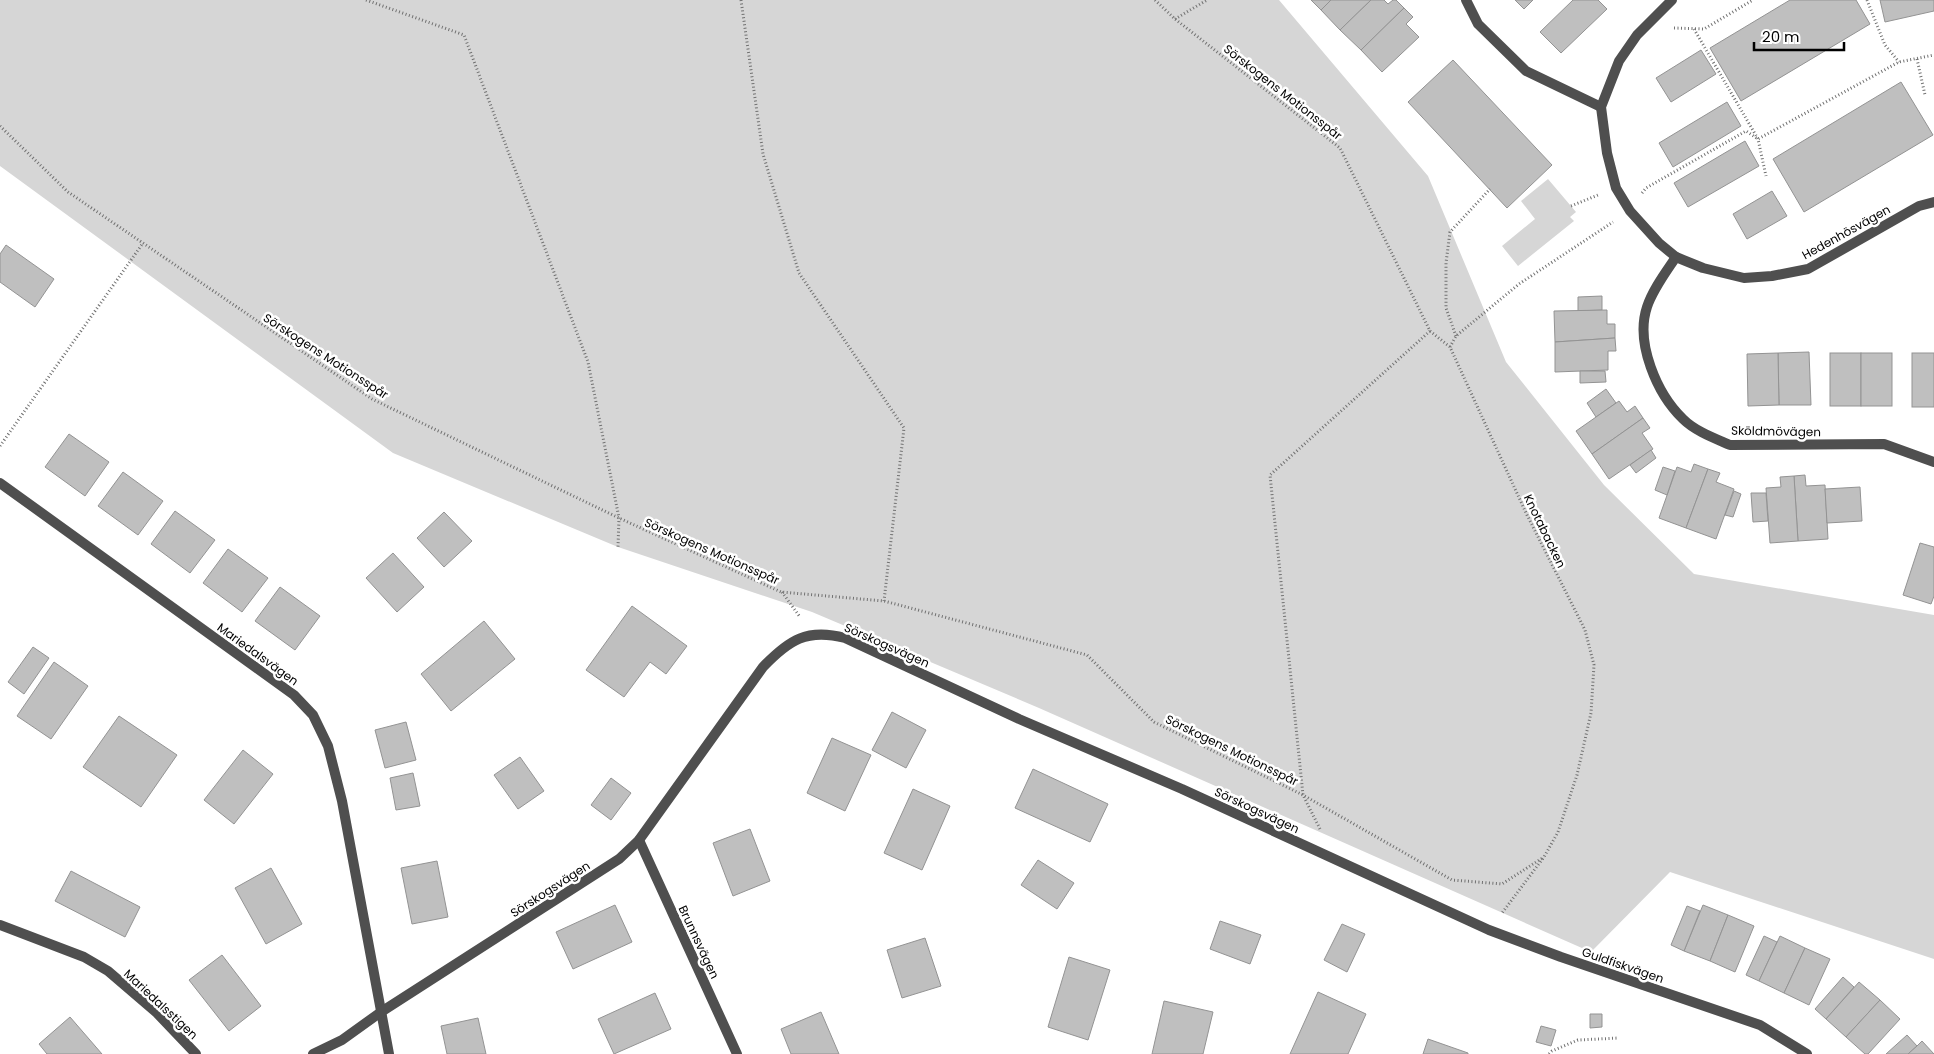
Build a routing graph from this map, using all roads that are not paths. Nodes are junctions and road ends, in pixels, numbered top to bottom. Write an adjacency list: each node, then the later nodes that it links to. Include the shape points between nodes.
1 (1466, 0): 3 (street, via 1478,24 1526,70)
2 (1672, 0): 3 (street, Hedenhösvägen, via 1637,35 1619,61)
3 (1601, 107): 5 (street, Hedenhösvägen, via 1616,188 1644,228)
4 (1934, 202): 5 (street, Hedenhösvägen, via 1919,206 1808,269 1793,273 1744,278 1703,268)
5 (1676, 257): 6 (street, Sköldmövägen, via 1647,308 1644,334 1648,363 1662,394 1683,420 1730,445 1884,444)
6 (1934, 462)
7 (0, 483): 11 (street, Mariedalsvägen, via 294,695 313,716 328,746 342,801)
8 (639, 840): 9 (street, Sörskogsvägen, via 763,667 796,638 830,634 1182,789); 11 (street, Sörskogsvägen, via 619,859); 15 (street, Brunnsvägen)
9 (1428, 902): 16 (street, Guldfiskvägen, via 1489,930 1561,957 1760,1025)
10 (0, 924): 12 (street, Mariedalsstigen, via 84,957 108,971 157,1013)
11 (381, 1012): 13 (street, via 342,1040); 14 (street, Mariedalsvägen)
12 (196, 1054)
13 (314, 1054)
14 (389, 1054)
15 (737, 1054)
16 (1807, 1054)

